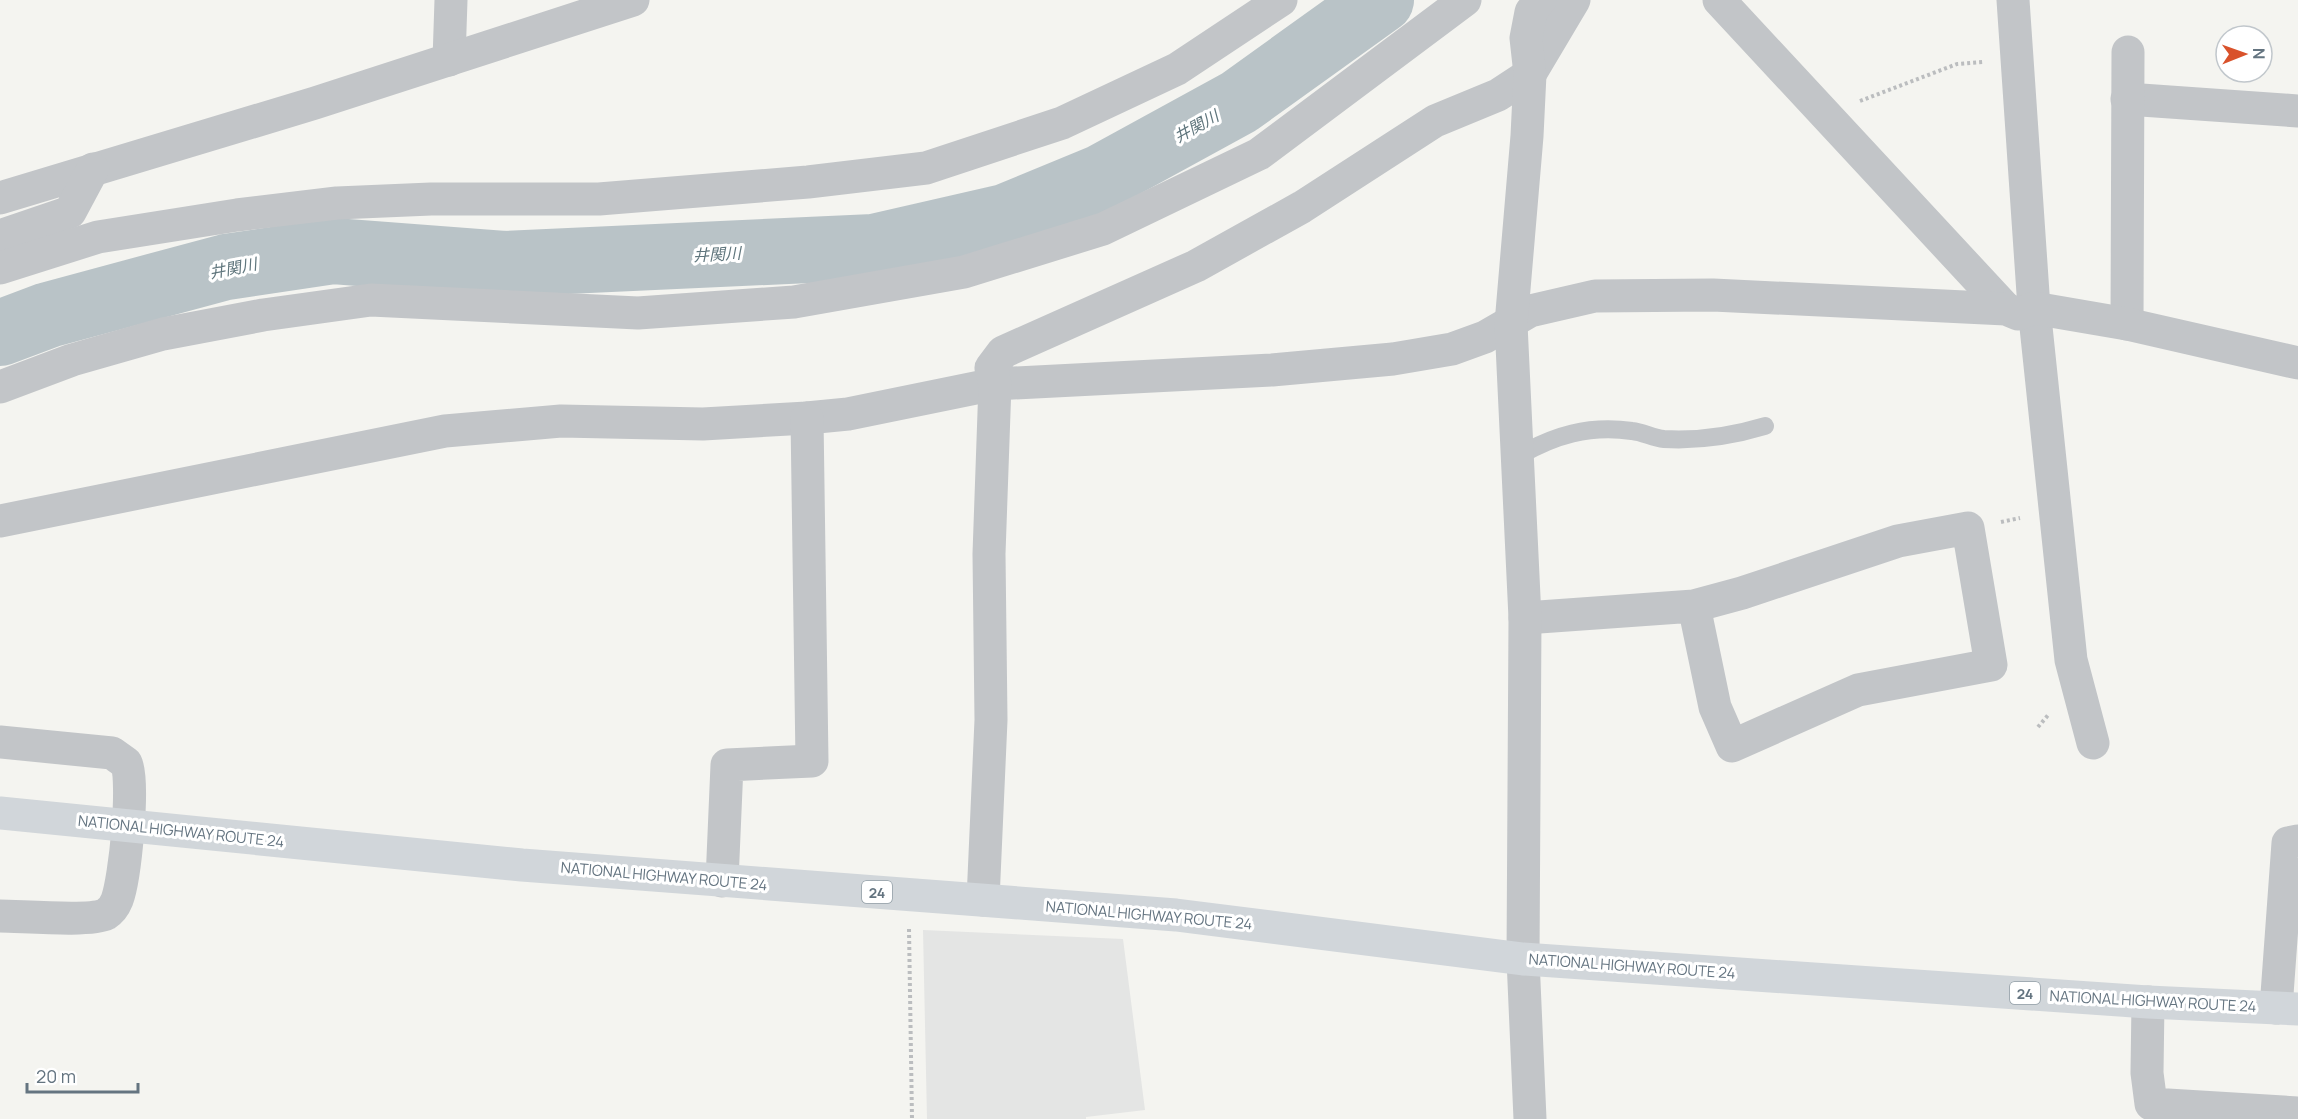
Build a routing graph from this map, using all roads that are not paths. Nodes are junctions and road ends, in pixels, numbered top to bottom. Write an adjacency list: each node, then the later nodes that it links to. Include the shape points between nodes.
1 (451, 0): 10 (street)
2 (633, 0): 10 (street)
3 (1281, 0): 17 (street, via 1177,69 1062,123 926,168 808,183 599,199 337,203 98,237)
4 (1465, 0): 23 (street, via 1259,154 1103,229 964,272 794,302 638,313 370,300 163,334 72,360)
5 (1540, 0): 11 (street, via 1531,12 1526,39)
6 (1574, 0): 11 (street)
7 (1719, 0): 18 (street, via 1939,240)
8 (2013, 0): 18 (street)
9 (2128, 52): 12 (street)
10 (449, 60): 14 (street)
11 (1530, 74): 19 (street); 22 (street, via 1497,95 1435,121 1311,202 1196,266 1003,352 991,368)
12 (2127, 99): 13 (street); 20 (street)
13 (2298, 111)
14 (93, 169): 15 (street); 16 (street, via 70,212)
15 (0, 198)
16 (0, 236)
17 (0, 268)
18 (2020, 309): 19 (street, via 1713,295 1595,296 1530,312); 20 (street); 31 (street, via 2056,512 2071,660)
19 (1511, 324): 22 (street, via 1452,349 1393,359 1272,370); 26 (street)
20 (2127, 324): 21 (street)
21 (2298, 363)
22 (995, 384): 24 (street, via 848,414); 36 (street, via 989,554 991,720)
23 (0, 387)
24 (807, 418): 27 (street, via 704,424 561,421 445,431); 35 (street, via 812,760 727,765)
25 (1765, 426): 26 (lane, via 1725,437 1662,439 1636,431 1582,430 1559,436)
26 (1517, 457): 29 (street)
27 (0, 521)
28 (1694, 606): 28 (street, via 1898,541 1968,528 1991,665 1858,690 1732,746 1715,707); 29 (street)
29 (1525, 618): 38 (street)
30 (0, 742): 33 (street, via 112,753 120,758 130,771)
31 (2094, 743)
32 (0, 813): 33 (highway, NATIONAL HIGHWAY ROUTE 24 / 24)
33 (127, 827): 35 (highway, NATIONAL HIGHWAY ROUTE 24 / 24); 37 (street, via 117,900 105,914)
34 (2298, 841): 40 (street, via 2288,843)
35 (722, 881): 36 (highway, NATIONAL HIGHWAY ROUTE 24 / 24)
36 (983, 900): 38 (highway, NATIONAL HIGHWAY ROUTE 24 / 24, via 1176,915)
37 (0, 916)
38 (1523, 959): 39 (highway, NATIONAL HIGHWAY ROUTE 24 / 24); 43 (street)
39 (2148, 1002): 40 (highway, NATIONAL HIGHWAY ROUTE 24 / 24); 41 (street)
40 (2287, 1009)
41 (2142, 1111): 42 (street)
42 (2298, 1113)
43 (1530, 1119)

